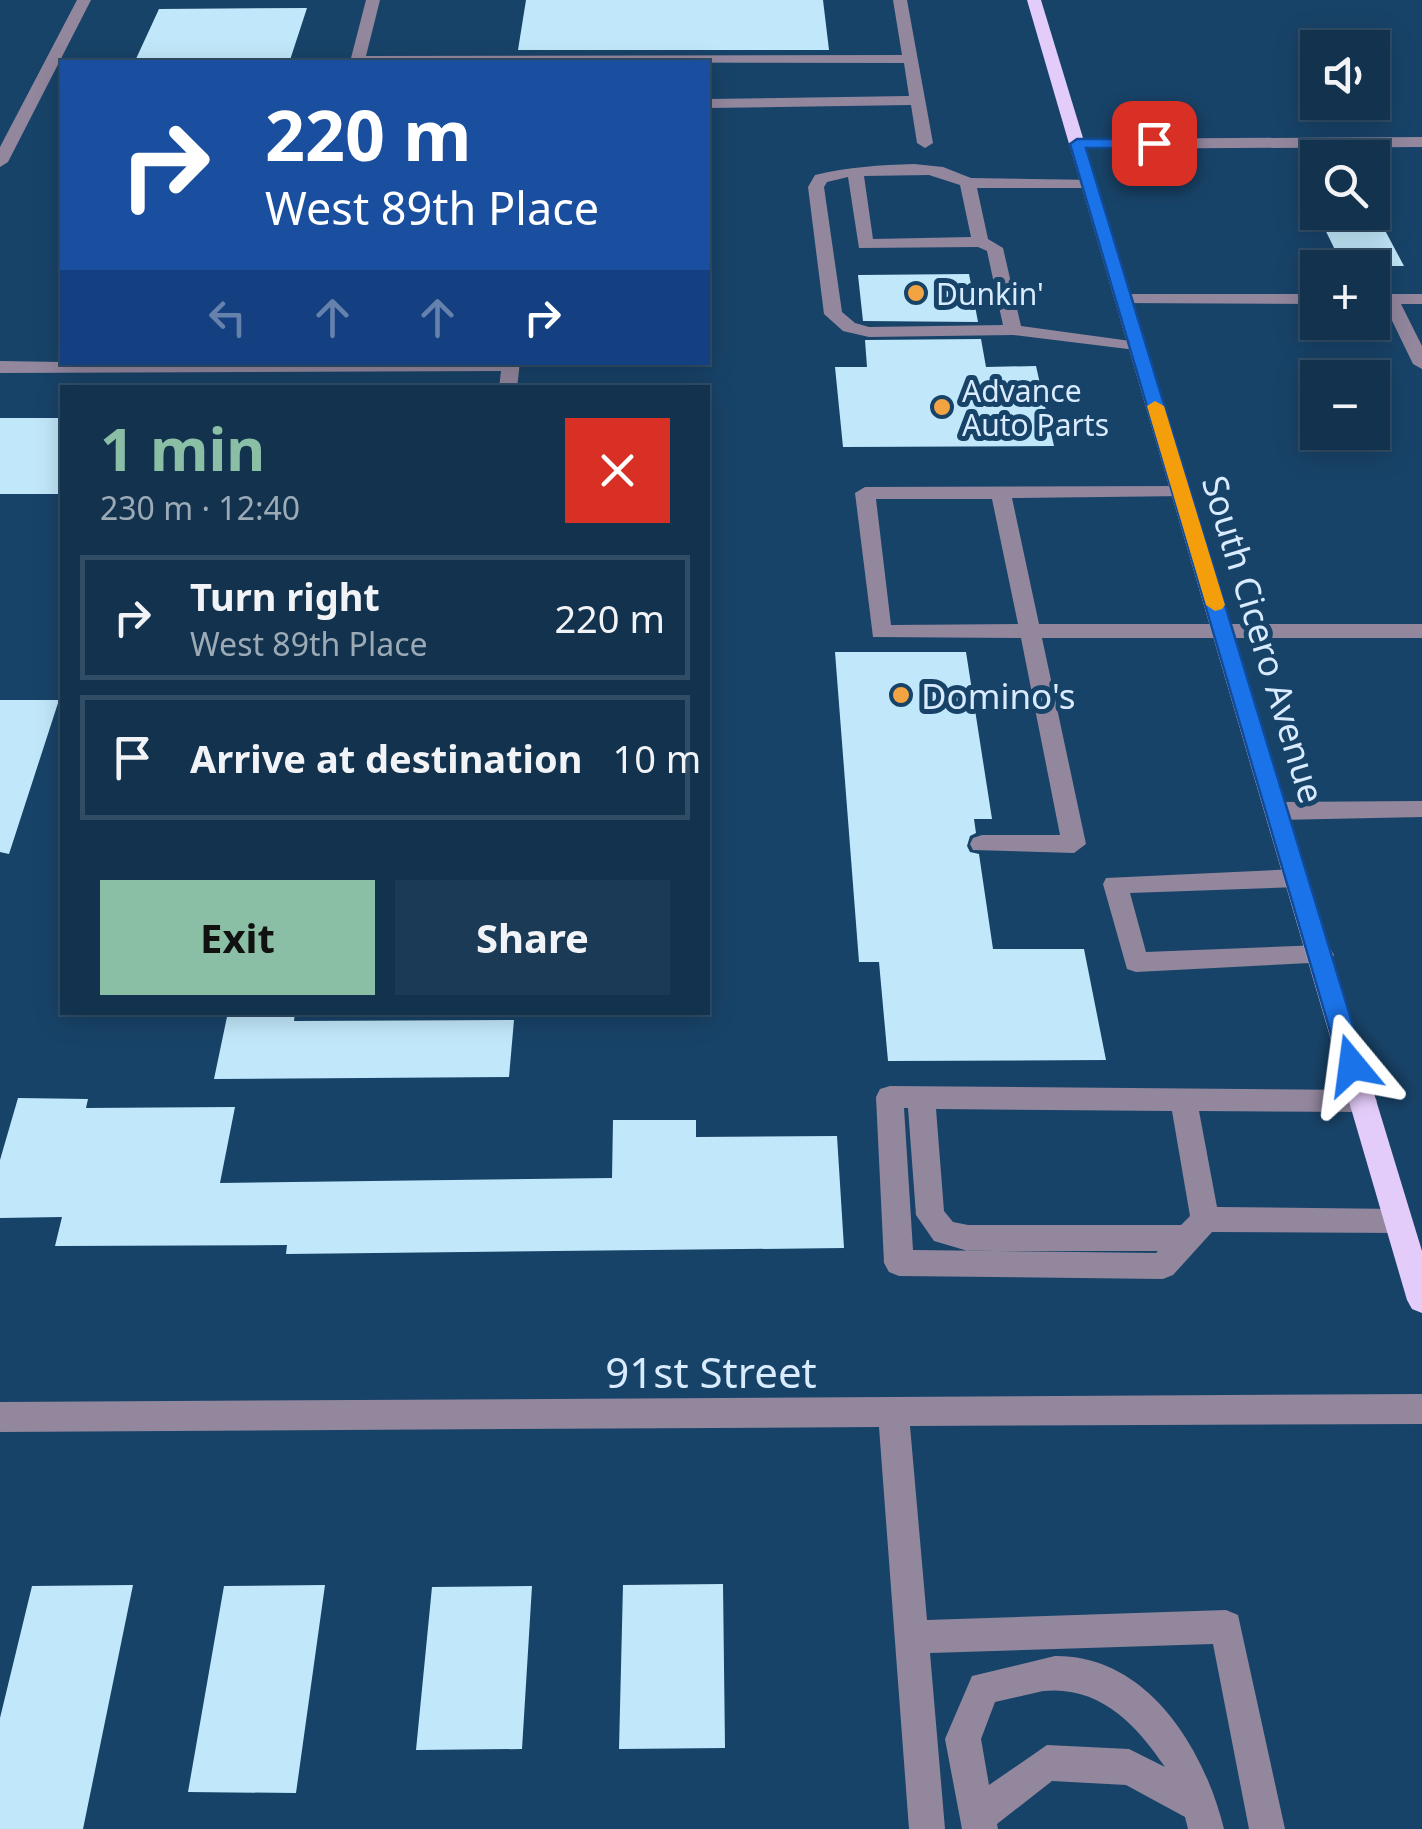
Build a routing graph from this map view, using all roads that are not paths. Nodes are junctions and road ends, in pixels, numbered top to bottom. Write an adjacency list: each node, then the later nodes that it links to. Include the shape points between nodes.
1 (84, 0): 13 (street)
2 (373, 0): 5 (street)
3 (900, 0): 6 (street)
4 (1034, 0): 12 (main road, South Cicero Avenue)
5 (358, 60)
6 (911, 60): 7 (street); 8 (street)
7 (710, 61)
8 (919, 100): 9 (street); 11 (street)
9 (710, 104)
10 (1422, 142): 12 (street)
11 (925, 143)
12 (1077, 144): 15 (main road, South Cicero Avenue)
13 (0, 162)
14 (856, 171): 16 (street, via 937,171); 17 (street, via 864,244); 23 (street, via 821,178 816,186 833,314 869,332)
15 (1089, 183): 16 (street); 18 (main road, South Cicero Avenue)
16 (968, 184): 17 (street)
17 (980, 242): 23 (street, via 995,248)
18 (1124, 299): 19 (street); 24 (main road, South Cicero Avenue)
19 (1300, 299)
20 (1390, 299): 21 (street)
21 (1422, 299)
22 (1390, 312): 25 (street)
23 (1013, 330): 24 (street)
24 (1138, 347): 28 (main road, South Cicero Avenue)
25 (1422, 364)
26 (383, 365): 27 (street)
27 (0, 368)
28 (1181, 492): 29 (street); 31 (main road, South Cicero Avenue)
29 (1002, 493): 30 (street); 30 (street, via 865,493 882,632)
30 (1030, 630): 31 (street); 35 (street, via 1074,844)
31 (1223, 630): 32 (street); 34 (main road, South Cicero Avenue)
32 (1422, 631)
33 (1422, 810): 34 (street)
34 (1277, 811): 36 (main road, South Cicero Avenue)
35 (982, 844)
36 (1297, 878): 37 (main road, South Cicero Avenue); 37 (street, via 1115,884 1136,962)
37 (1321, 954): 40 (main road, South Cicero Avenue)
38 (921, 1097): 39 (street); 42 (street, via 930,1215 944,1232 968,1238); 42 (street, via 890,1097 899,1263 1163,1266)
39 (1183, 1098): 40 (street); 42 (street)
40 (1363, 1101): 41 (main road, South Cicero Avenue)
41 (1398, 1221): 42 (street); 43 (main road, South Cicero Avenue)
42 (1197, 1229)
43 (1422, 1300)
44 (1422, 1409): 45 (street, 91st Street)
45 (893, 1412): 46 (street, 91st Street); 47 (street)
46 (0, 1417)
47 (911, 1637): 50 (street); 51 (street, via 1226,1627)
48 (1204, 1818): 49 (street, via 1129,1767 1046,1763); 49 (street, via 1182,1758 1131,1700 1076,1674 984,1688 963,1739)
49 (979, 1822)
50 (927, 1829)
51 (1267, 1829)

